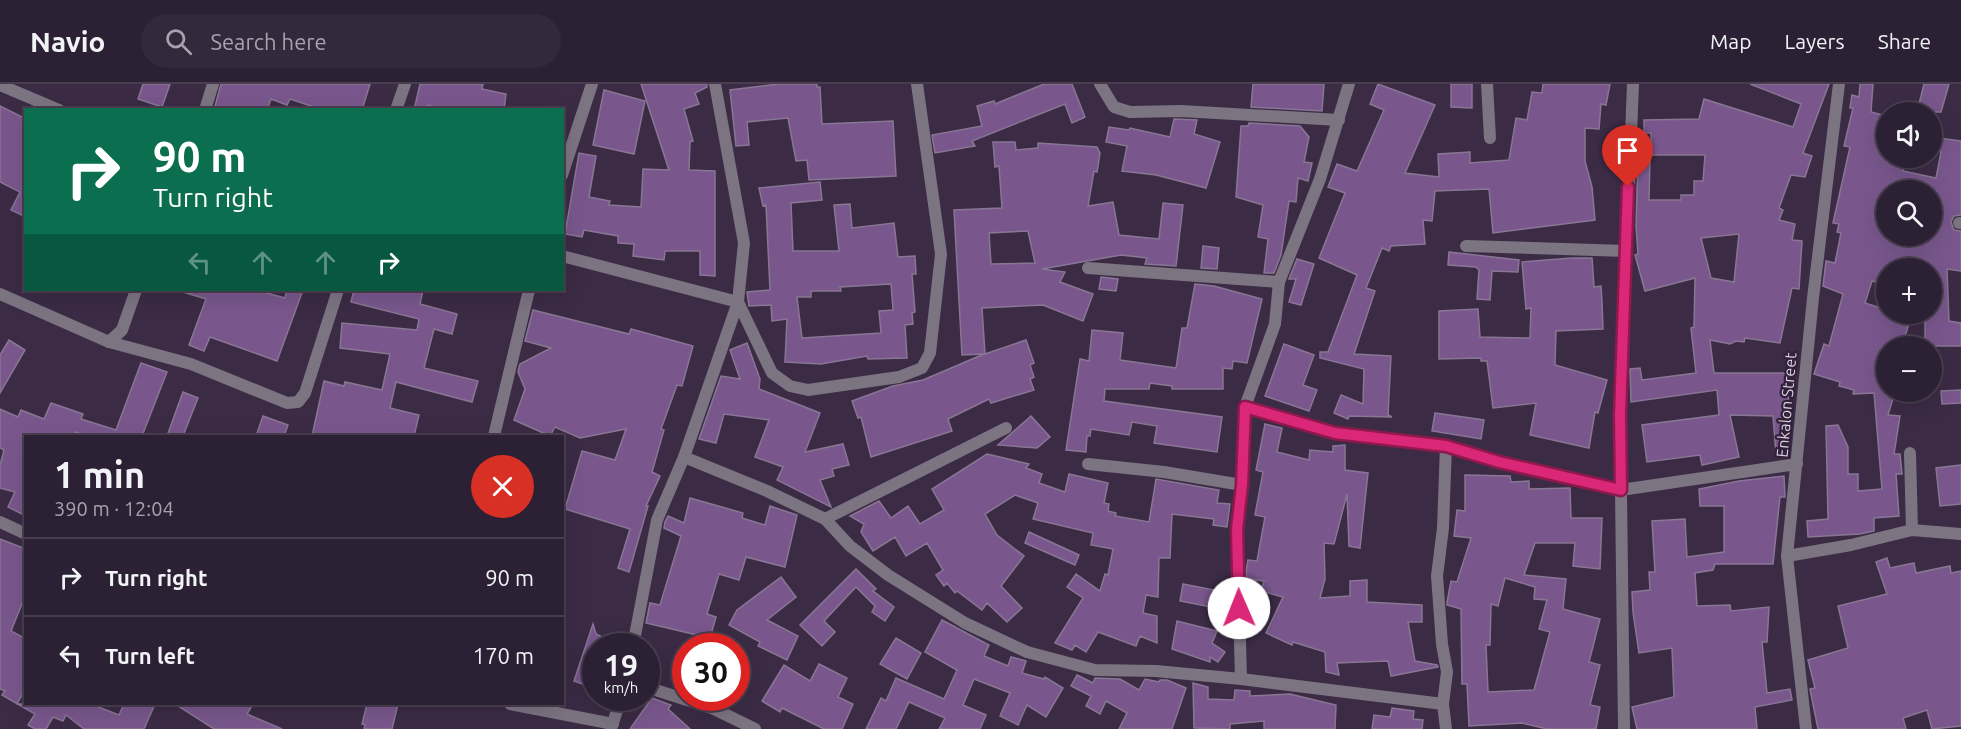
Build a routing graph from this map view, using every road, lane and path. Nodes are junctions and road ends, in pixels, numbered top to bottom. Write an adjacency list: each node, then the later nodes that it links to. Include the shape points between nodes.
1 (213, 84): 13 (street)
2 (405, 84): 14 (street)
3 (592, 84): 17 (street)
4 (715, 84): 27 (street, via 744,243)
5 (917, 84): 27 (street, via 941,254 930,353 922,368 899,377 808,390 790,386 772,373)
6 (1100, 84): 15 (street, via 1114,107 1130,112)
7 (1349, 84): 15 (street)
8 (1486, 84): 16 (street)
9 (1634, 84): 19 (street)
10 (1839, 84): 36 (street, Enkalon Street)
11 (0, 85): 12 (street)
12 (54, 108)
13 (206, 108)
14 (397, 108)
15 (1339, 120): 22 (street)
16 (1490, 138)
17 (564, 169)
18 (1466, 246): 19 (street)
19 (1627, 252): 38 (street)
20 (564, 257): 27 (street)
21 (1088, 268): 22 (street)
22 (1279, 282): 29 (street, via 1275,324)
23 (136, 291): 28 (street, via 122,330)
24 (338, 291): 28 (street, via 305,393 298,402 287,403 191,364)
25 (529, 291): 31 (street)
26 (0, 294): 28 (street)
27 (738, 302): 34 (street)
28 (109, 342)
29 (1245, 407): 32 (street, via 1335,433); 37 (street)
30 (1005, 428): 39 (street)
31 (494, 435)
32 (1446, 446): 38 (street); 48 (street, via 1437,576 1446,672)
33 (1910, 453): 41 (street)
34 (684, 457): 39 (street); 45 (street, via 657,520)
35 (1088, 464): 37 (street)
36 (1797, 464): 38 (street); 44 (street, Enkalon Street)
37 (1242, 485): 46 (street, via 1237,529)
38 (1621, 490): 54 (street)
39 (825, 519): 46 (street, via 850,546 888,575 966,623 1027,652 1095,670)
40 (0, 522): 42 (street)
41 (1912, 530): 43 (street); 44 (street)
42 (24, 533)
43 (1961, 534)
44 (1788, 556): 55 (street, Enkalon Street)
45 (635, 633)
46 (1241, 679): 48 (street)
47 (660, 691): 52 (street, via 712,708)
48 (1443, 704): 53 (street)
49 (514, 705): 51 (street)
50 (617, 711): 51 (street)
51 (612, 727)
52 (755, 729)
53 (1446, 729)
54 (1624, 729)
55 (1806, 729)

